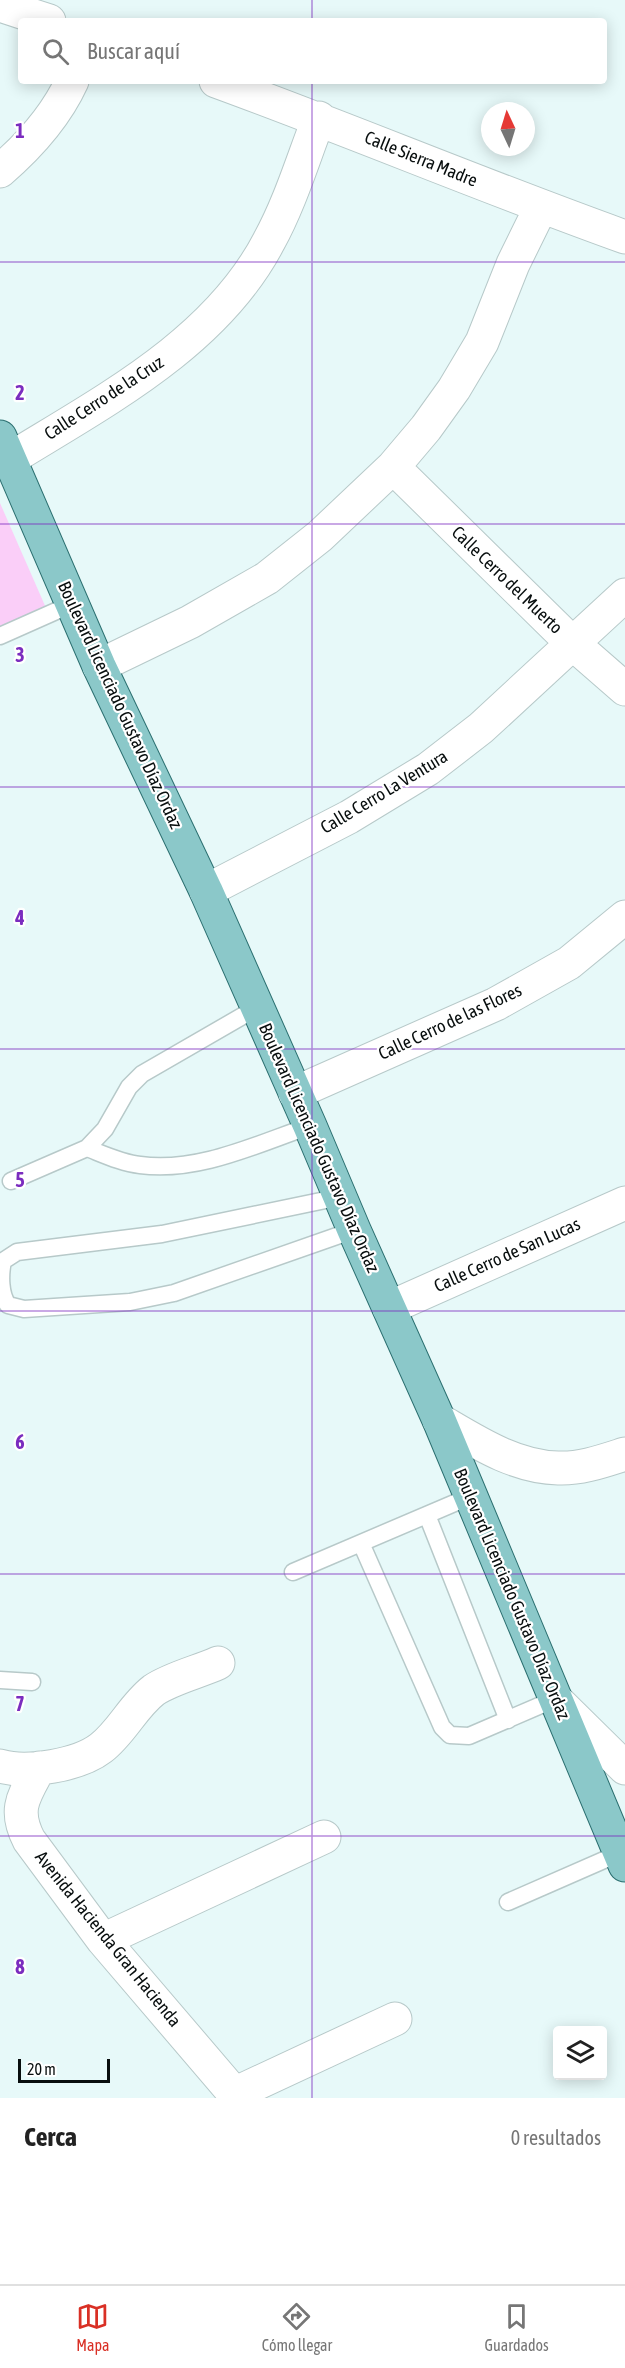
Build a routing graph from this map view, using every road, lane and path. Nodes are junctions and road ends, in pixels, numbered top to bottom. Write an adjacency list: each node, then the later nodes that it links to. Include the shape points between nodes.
1 (0, 4): 2 (street)
2 (40, 18)
3 (70, 84): 6 (street, via 49,120)
4 (224, 84): 5 (street, Calle Sierra Madre)
5 (319, 118): 7 (street, Calle Sierra Madre); 9 (street, Calle Cerro de la Cruz, via 270,241 222,308 153,369)
6 (0, 171)
7 (541, 207): 8 (street, Calle Sierra Madre); 10 (street, via 482,342 426,428)
8 (625, 237)
9 (5, 448): 12 (main road, Boulevard Licenciado Gustavo Díaz Ordaz)
10 (393, 467): 14 (street, Calle Cerro del Muerto); 15 (street, via 320,536 267,579)
11 (625, 595): 14 (street, Calle Cerro La Ventura)
12 (72, 604): 13 (lane); 15 (main road, Boulevard Licenciado Gustavo Díaz Ordaz)
13 (0, 636)
14 (572, 642): 16 (street, Calle Cerro del Muerto); 17 (street, Calle Cerro La Ventura, via 524,691 428,769 349,817)
15 (99, 666): 17 (main road, Boulevard Licenciado Gustavo Díaz Ordaz)
16 (625, 689)
17 (206, 891): 19 (main road, Boulevard Licenciado Gustavo Díaz Ordaz)
18 (625, 917): 20 (street, Calle Cerro de las Flores, via 569,963 496,1004)
19 (258, 1007): 20 (main road, Boulevard Licenciado Gustavo Díaz Ordaz); 22 (lane, via 142,1074 129,1087 105,1130)
20 (295, 1093): 21 (main road, Boulevard Licenciado Gustavo Díaz Ordaz)
21 (310, 1126): 22 (lane, via 214,1159 174,1165 123,1162); 24 (main road, Boulevard Licenciado Gustavo Díaz Ordaz)
22 (87, 1148): 23 (lane)
23 (11, 1181)
24 (340, 1197): 26 (main road, Boulevard Licenciado Gustavo Díaz Ordaz); 27 (lane, via 162,1234 27,1250)
25 (625, 1203): 29 (street, Calle Cerro de San Lucas)
26 (354, 1230): 28 (lane, via 174,1293 143,1300 24,1309); 29 (main road, Boulevard Licenciado Gustavo Díaz Ordaz)
27 (2, 1260): 28 (lane)
28 (2, 1301)
29 (389, 1308): 30 (main road, Boulevard Licenciado Gustavo Díaz Ordaz)
30 (439, 1420): 31 (street, via 491,1450 528,1463 557,1468 588,1466); 32 (main road, Boulevard Licenciado Gustavo Díaz Ordaz)
31 (625, 1454)
32 (471, 1496): 33 (lane); 39 (main road, Boulevard Licenciado Gustavo Díaz Ordaz)
33 (427, 1515): 34 (lane); 40 (lane)
34 (362, 1543): 35 (lane); 40 (lane, via 442,1727 450,1735 469,1737)
35 (293, 1572)
36 (218, 1663): 42 (street, via 157,1688 141,1700 103,1747 85,1758)
37 (0, 1680): 38 (lane)
38 (32, 1682)
39 (555, 1699): 40 (lane); 43 (street); 45 (main road, Boulevard Licenciado Gustavo Díaz Ordaz)
40 (508, 1720)
41 (2, 1768): 42 (street)
42 (39, 1768): 47 (street, Avenida Hacienda Gran Hacienda, via 22,1802 24,1831)
43 (625, 1768)
44 (324, 1837): 47 (street)
45 (622, 1859): 46 (lane)
46 (508, 1902)
47 (103, 1940): 49 (street, Avenida Hacienda Gran Hacienda)
48 (395, 2019): 49 (street)
49 (236, 2096)

